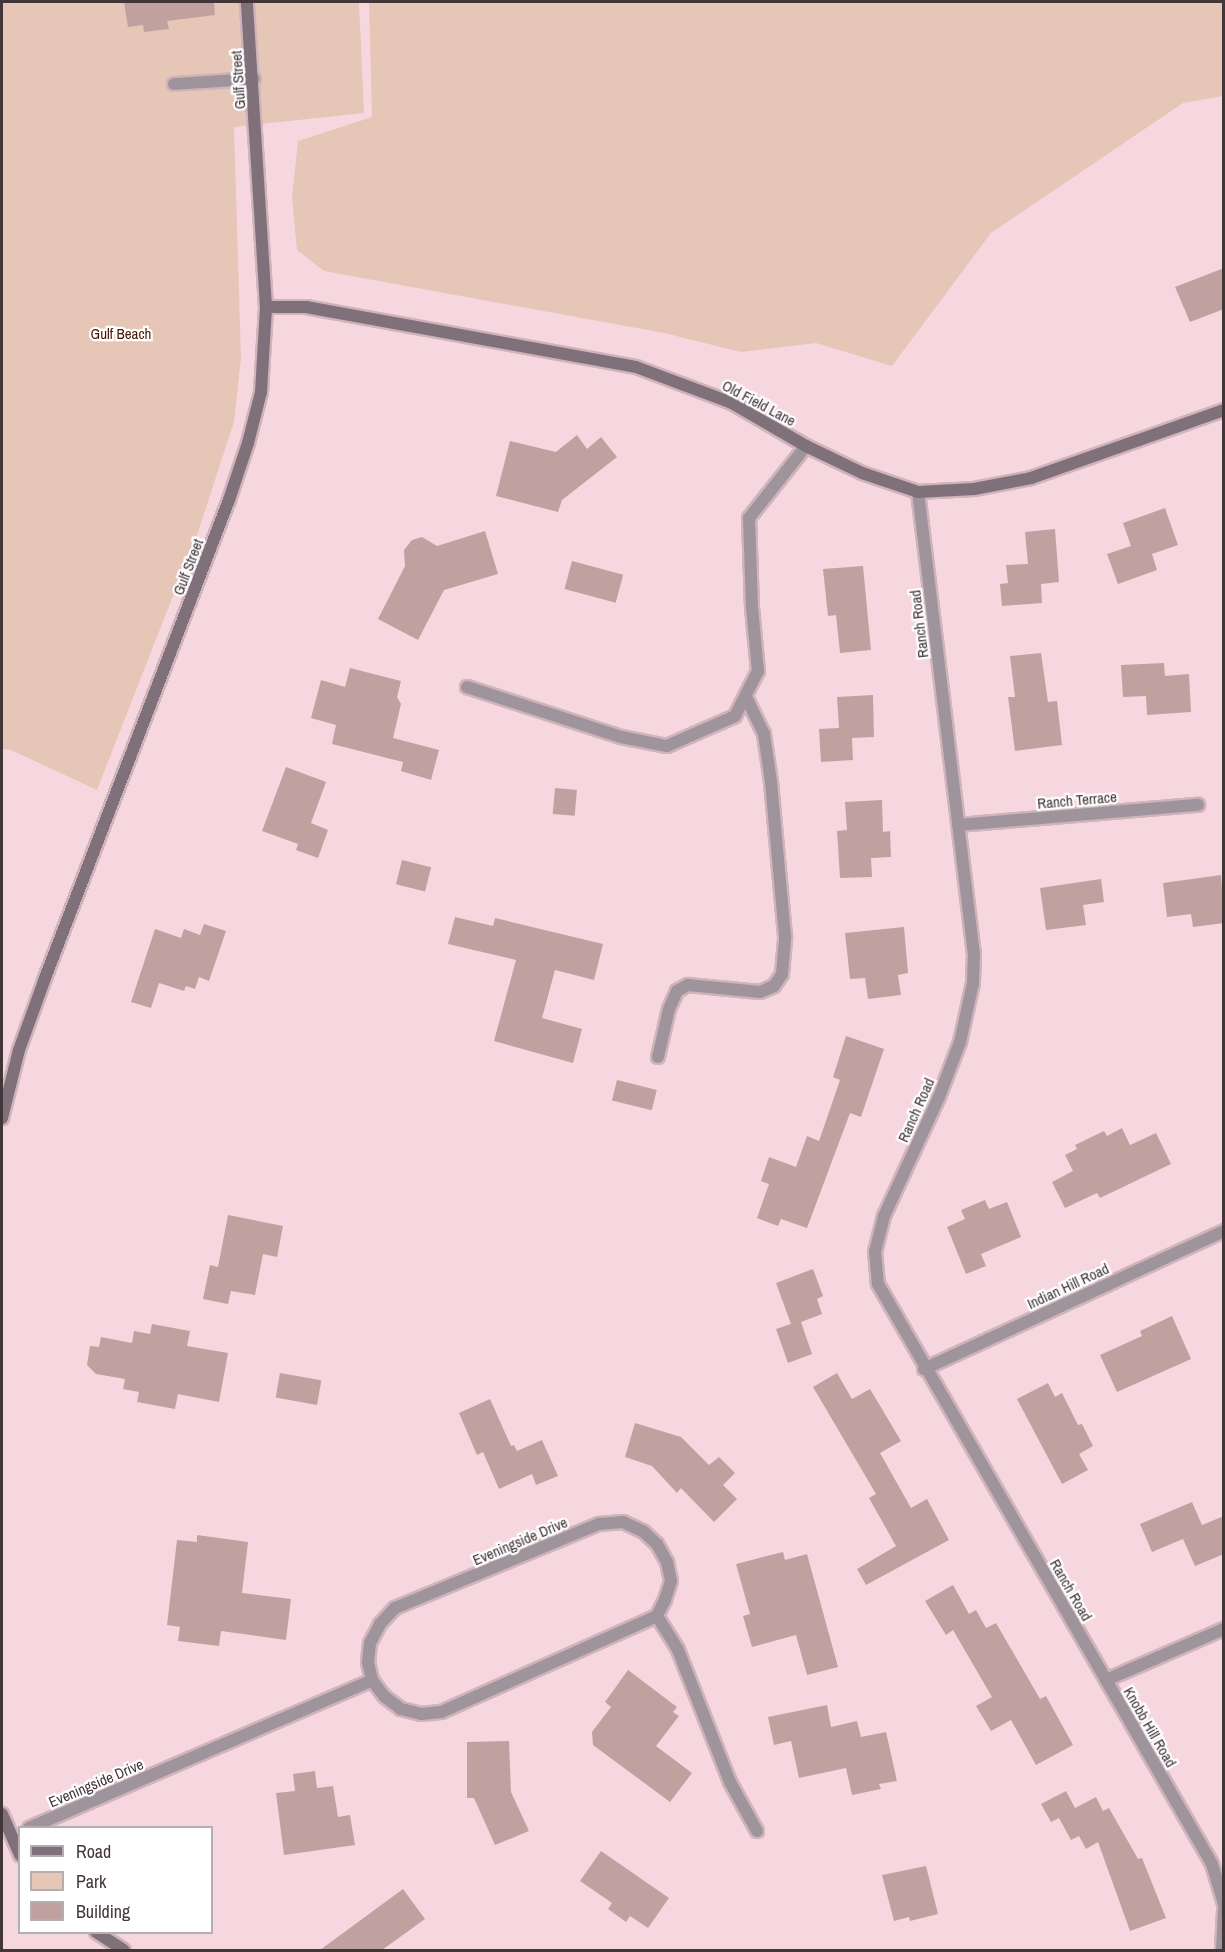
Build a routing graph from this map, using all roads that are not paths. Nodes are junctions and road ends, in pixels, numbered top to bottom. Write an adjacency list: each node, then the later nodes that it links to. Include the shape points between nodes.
1 (247, 2): 2 (main road, Gulf Street)
2 (254, 79): 3 (street); 4 (main road, Gulf Street)
3 (174, 84)
4 (266, 307): 6 (main road, Old Field Lane, via 306,307 636,367 732,403); 13 (main road, Gulf Street, via 261,392 248,443 45,978 19,1050)
5 (1224, 410): 7 (main road, Old Field Lane, via 1031,478 974,489)
6 (806, 446): 7 (main road, Old Field Lane, via 862,473); 9 (street, via 749,518 758,671)
7 (918, 492): 11 (street, Ranch Road)
8 (467, 687): 9 (street, via 621,737 667,746 735,716)
9 (746, 697): 12 (street, via 764,734 771,782 785,936 782,974 774,986 760,992 688,985 677,991)
10 (1198, 805): 11 (street, Ranch Terrace)
11 (958, 825): 15 (street, Ranch Road, via 974,953 966,1019 939,1097 884,1216 875,1251 878,1284)
12 (658, 1057)
13 (2, 1118)
14 (1224, 1231): 15 (street, Indian Hill Road)
15 (924, 1369): 19 (street, Ranch Road)
16 (657, 1616): 18 (street, via 441,1712 421,1714 401,1709); 18 (street, Eveningside Drive, via 670,1581 667,1562 657,1544 644,1532 623,1522 599,1524 395,1608 370,1643 368,1662); 22 (street, via 678,1650 729,1782)
17 (1224, 1629): 19 (street, Knobb Hill Road)
18 (372, 1680): 21 (street, Eveningside Drive)
19 (1106, 1680): 24 (street, Knobb Hill Road, via 1212,1864)
20 (2, 1814): 23 (main road)
21 (31, 1826)
22 (757, 1831)
23 (14, 1834)
24 (1224, 1904)
25 (1224, 1910): 28 (street)
26 (99, 1934): 27 (main road)
27 (124, 1950)
28 (1222, 1950)

